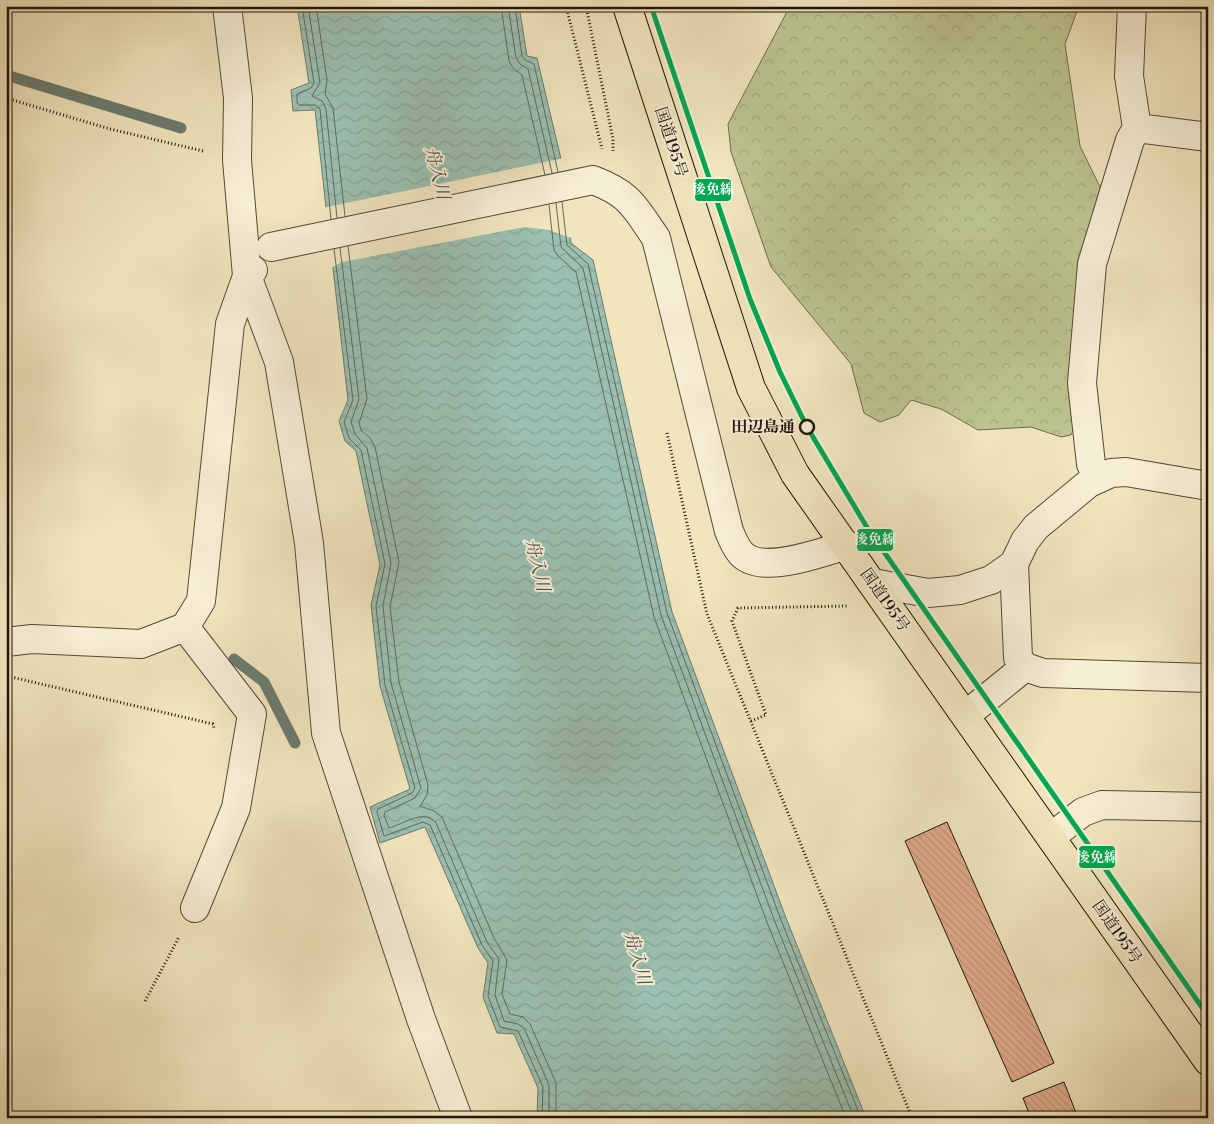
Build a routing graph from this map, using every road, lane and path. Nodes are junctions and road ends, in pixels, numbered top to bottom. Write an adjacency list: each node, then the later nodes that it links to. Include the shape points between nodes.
1 (226, 6): 9 (street, via 238,98)
2 (566, 6): 10 (path)
3 (586, 6): 10 (path, via 613,139)
4 (627, 6): 15 (highway, 国道195号, via 751,388 795,474)
5 (1132, 6): 7 (street, via 1128,76)
6 (6, 98): 9 (path, via 110,129)
7 (1137, 128): 8 (street); 13 (street, via 1130,140 1092,264 1082,383 1091,464)
8 (1208, 137)
9 (237, 160): 11 (street)
10 (602, 183): 11 (street, via 271,247); 15 (street, via 628,198 656,238 729,531 740,553 756,562 772,564)
11 (247, 276): 19 (street, via 230,324 201,601); 32 (street, via 279,362 309,543 326,733 421,1020)
12 (667, 430): 25 (path, via 707,614)
13 (1098, 479): 14 (street, via 1111,473 1126,472); 16 (street, via 1036,527 1025,540)
14 (1208, 486)
15 (847, 545): 17 (highway, 国道195号)
16 (1014, 564): 17 (street, via 991,580 960,590 928,593); 21 (street, via 1018,658)
17 (874, 583): 24 (highway, 国道195号)
18 (856, 606): 25 (path, via 738,608 732,621 766,715)
19 (185, 627): 20 (street, via 142,644 32,639); 29 (street, via 252,714 236,808)
20 (6, 642)
21 (1025, 667): 23 (street, via 1043,673); 24 (street)
22 (6, 676): 26 (path, via 213,724)
23 (1208, 678)
24 (966, 715): 28 (highway, 国道195号)
25 (750, 721): 33 (path)
26 (214, 731)
27 (1208, 808): 28 (street, via 1102,805 1083,812)
28 (1052, 837): 31 (highway, 国道195号)
29 (195, 908): 30 (path)
30 (145, 1001)
31 (1208, 1061)
32 (458, 1118)
33 (912, 1118)

